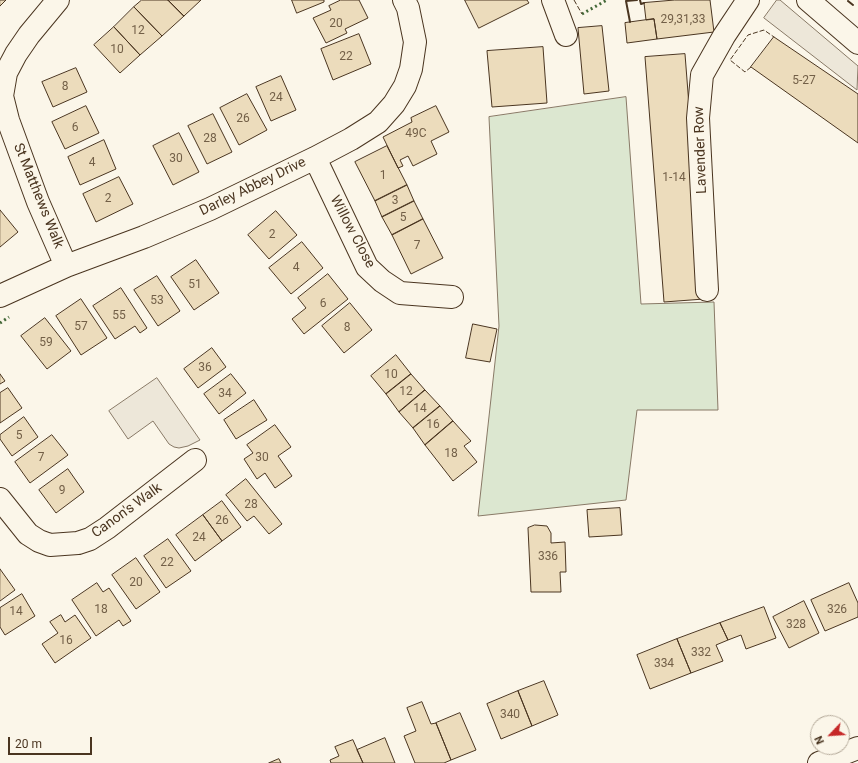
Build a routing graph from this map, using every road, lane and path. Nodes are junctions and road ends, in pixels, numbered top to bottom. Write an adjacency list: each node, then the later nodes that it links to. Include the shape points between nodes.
1 (58, 0): 9 (street, St Matthews Walk, via 16,54 6,74 2,96 8,120 33,187)
2 (404, 0): 8 (street, Darley Abbey Drive, via 415,42 411,69 394,104 378,122)
3 (553, 0): 6 (street)
4 (748, 0): 10 (street, Lavender Row, via 702,75 698,118)
5 (808, 0): 7 (street)
6 (566, 35)
7 (858, 43)
8 (315, 158): 9 (street, Darley Abbey Drive, via 203,212); 12 (street, Willow Close, via 367,266 382,281 400,293)
9 (66, 266): 11 (street, Darley Abbey Drive)
10 (708, 290)
11 (0, 296)
12 (452, 297)
13 (195, 460): 14 (street, Canon's Walk, via 107,528 78,543 50,545 28,534)
14 (0, 499)
15 (858, 748): 16 (street)
16 (819, 763)

